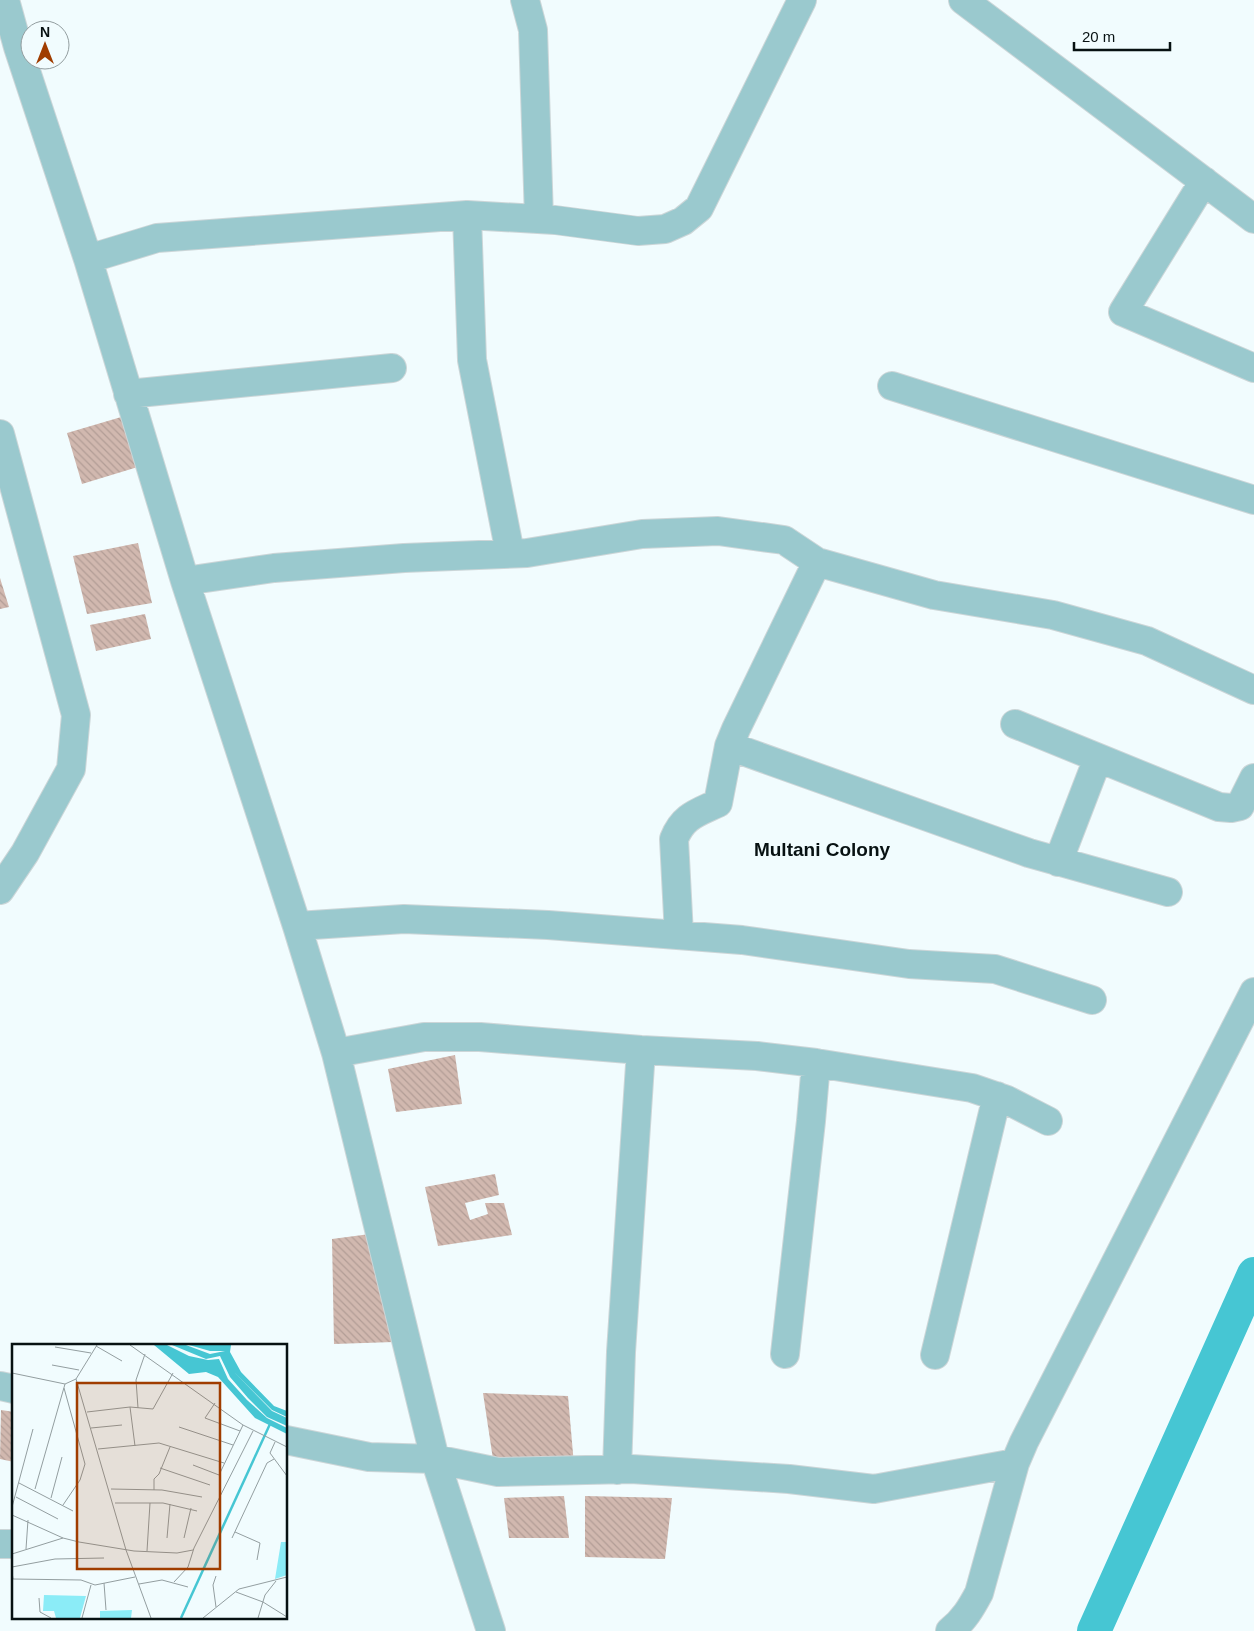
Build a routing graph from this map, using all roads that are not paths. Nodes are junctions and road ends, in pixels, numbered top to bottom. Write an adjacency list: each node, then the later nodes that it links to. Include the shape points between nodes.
1 (5, 0): 9 (street)
2 (525, 0): 7 (street, via 533,30)
3 (802, 0): 7 (street, via 699,208 665,229 638,232)
4 (963, 0): 5 (street)
5 (1204, 182): 8 (street); 11 (street, via 1123,312)
6 (467, 215): 7 (street); 9 (street, via 157,238); 16 (street, via 472,360)
7 (540, 219)
8 (1254, 219)
9 (88, 259): 13 (street)
10 (392, 368): 13 (street)
11 (1254, 368)
12 (892, 386): 15 (street)
13 (128, 394): 18 (street)
14 (0, 434): 25 (street, via 76,715 71,769 25,853)
15 (1254, 500)
16 (510, 553): 17 (street, via 642,534 718,531 784,540); 18 (street, via 274,568)
17 (817, 562): 19 (street, via 934,595 1053,615 1147,641); 21 (street)
18 (185, 581): 27 (street)
19 (1254, 690)
20 (1015, 724): 22 (street)
21 (729, 746): 24 (street); 28 (street, via 718,803 686,819 674,839)
22 (1098, 758): 23 (street, via 1219,807 1240,806); 24 (street)
23 (1254, 778)
24 (1058, 862): 26 (street)
25 (0, 890)
26 (1168, 892)
27 (297, 926): 28 (street, via 404,919); 32 (street)
28 (679, 935): 30 (street, via 742,940 909,964 995,968)
29 (1254, 992): 40 (street)
30 (1092, 1000)
31 (641, 1050): 32 (street, via 480,1037 424,1037); 33 (street, via 757,1056); 41 (street, via 621,1352)
32 (336, 1053): 39 (street)
33 (816, 1063): 34 (street, via 972,1088); 36 (street)
34 (997, 1096): 35 (street); 37 (street)
35 (1048, 1121)
36 (785, 1354)
37 (935, 1355)
38 (288, 1440): 39 (street, via 369,1457)
39 (435, 1459): 41 (street, via 498,1472); 42 (street)
40 (1015, 1463): 41 (street, via 874,1489 789,1478); 43 (street, via 979,1593 970,1612)
41 (617, 1470)
42 (491, 1631)
43 (950, 1631)

